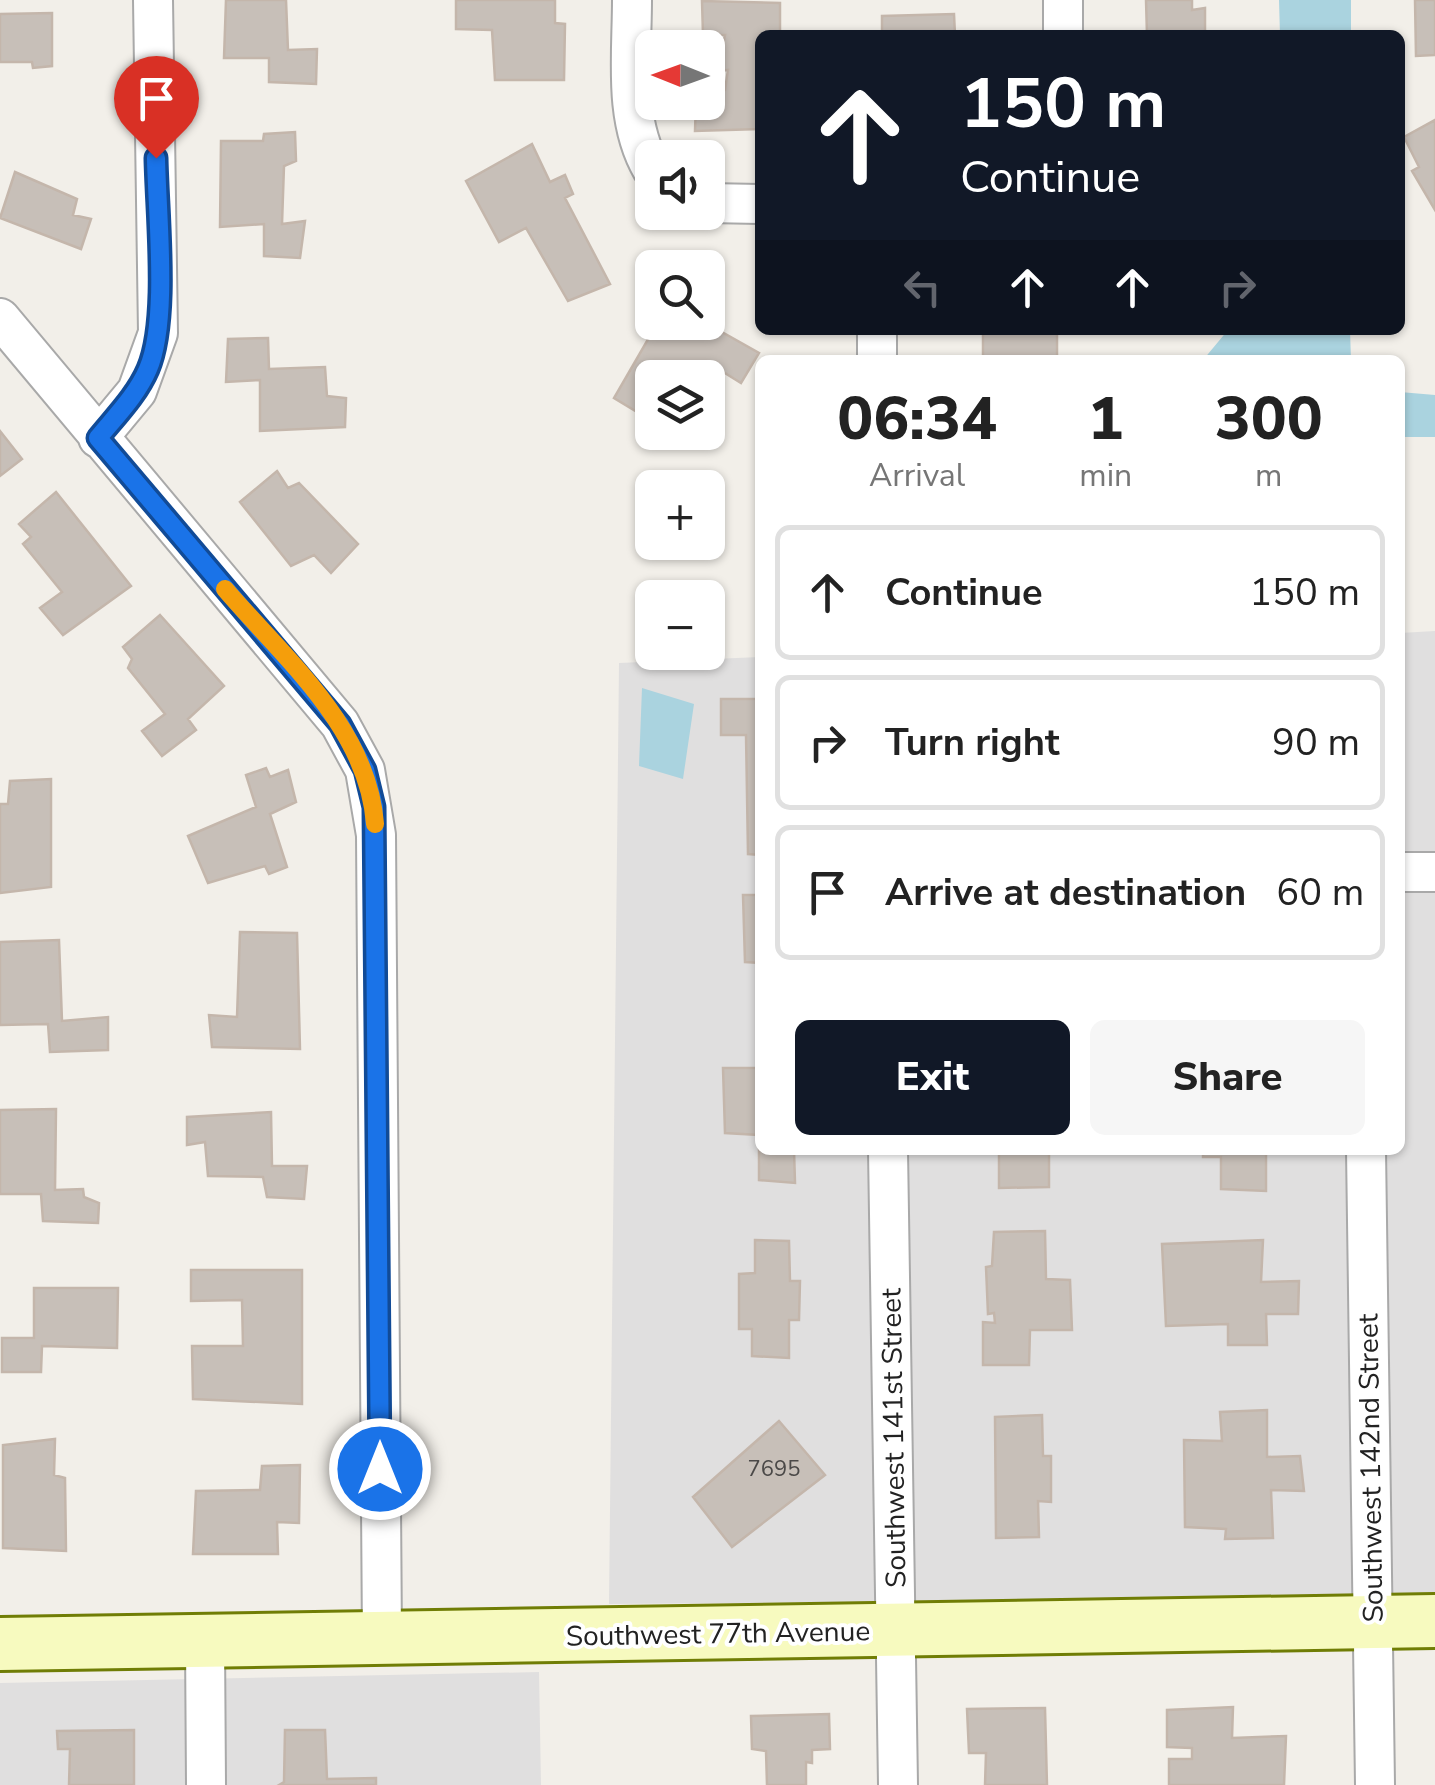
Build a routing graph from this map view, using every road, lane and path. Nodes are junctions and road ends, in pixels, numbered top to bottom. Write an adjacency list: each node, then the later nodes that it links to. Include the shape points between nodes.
1 (153, 0): 9 (street, via 158,334 137,391)
2 (632, 0): 5 (street)
3 (1063, 0): 4 (street)
4 (1064, 30)
5 (640, 140)
6 (725, 203): 7 (street)
7 (755, 204)
8 (0, 318): 9 (street)
9 (98, 438): 17 (street, via 340,724 369,785 376,835)
10 (1405, 872): 11 (street)
11 (1435, 872)
12 (888, 1155): 16 (street, Southwest 141st Street)
13 (1366, 1155): 14 (street, Southwest 142nd Street)
14 (1373, 1622): 15 (street, Southwest 77th Avenue); 16 (street, Southwest 77th Avenue); 22 (street, Southwest 142nd Street)
15 (1435, 1622)
16 (896, 1631): 17 (street, Southwest 77th Avenue); 21 (street, Southwest 141st Street)
17 (382, 1638): 18 (street, Southwest 77th Avenue)
18 (204, 1641): 19 (street, Southwest 77th Avenue); 20 (street)
19 (0, 1644)
20 (206, 1785)
21 (898, 1785)
22 (1375, 1785)

